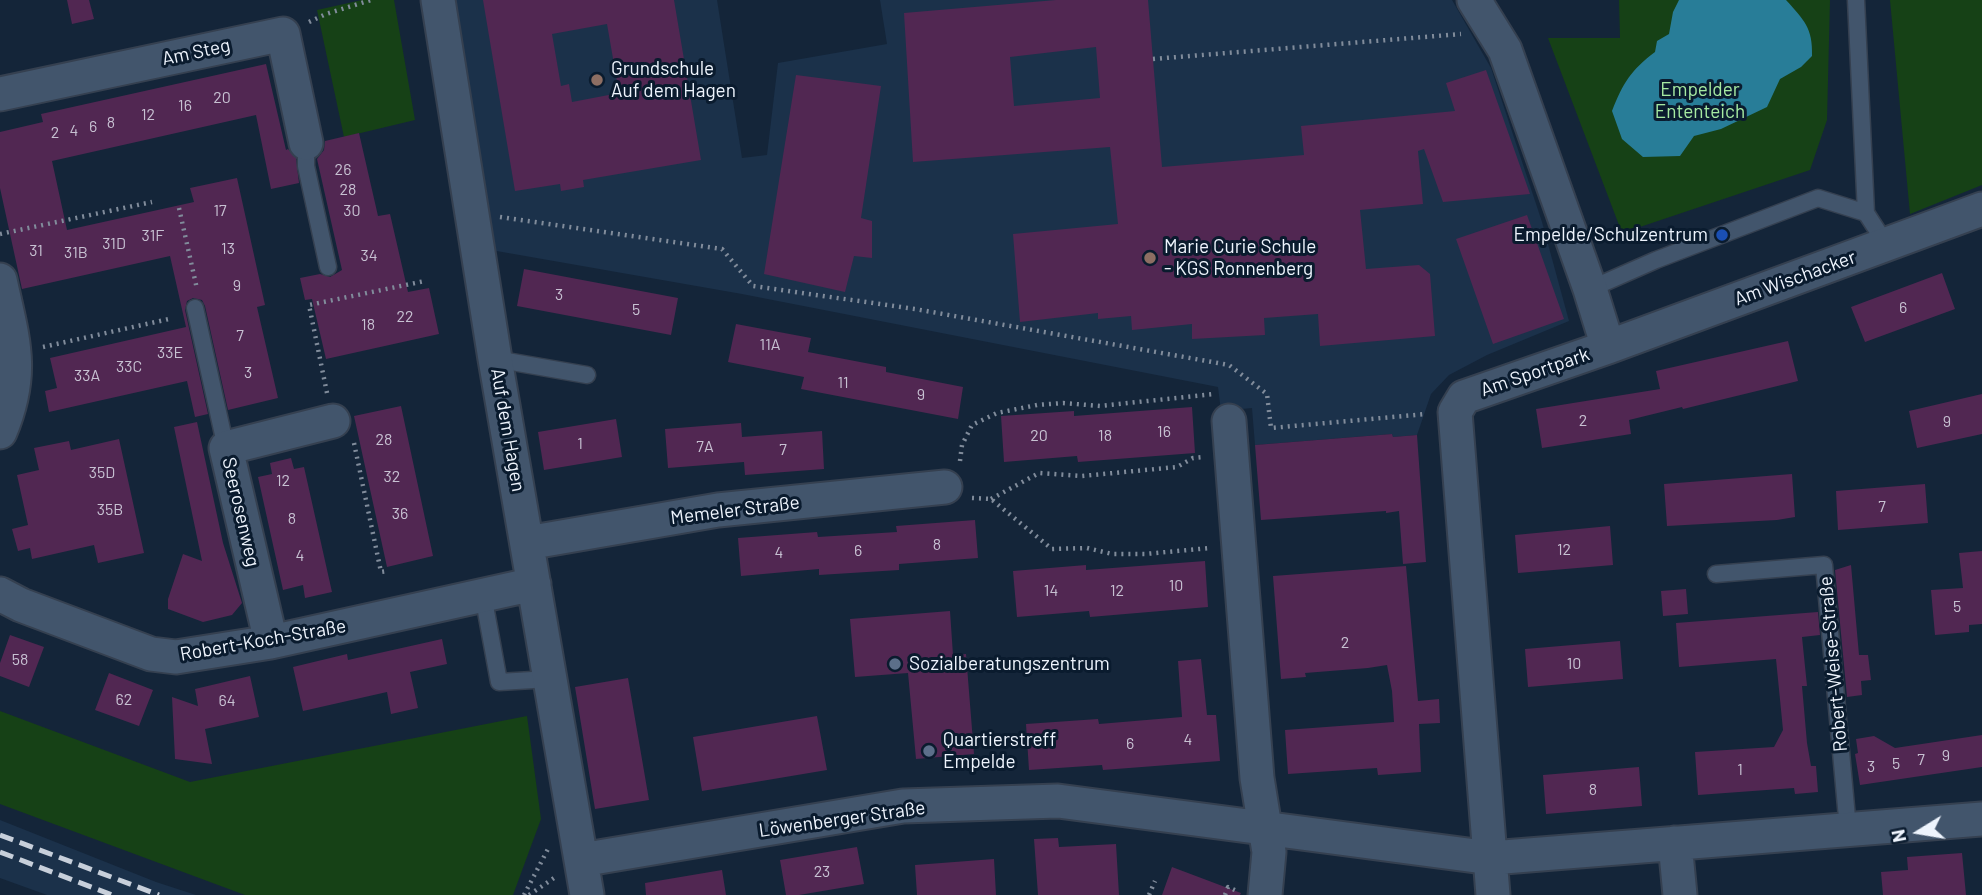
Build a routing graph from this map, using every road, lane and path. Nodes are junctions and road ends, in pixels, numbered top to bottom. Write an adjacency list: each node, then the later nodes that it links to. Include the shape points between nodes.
1 (371, 0): 6 (path)
2 (438, 0): 13 (street, Auf dem Hagen)
3 (1474, 0): 5 (street, Am Sportpark)
4 (1856, 0): 14 (lane)
5 (1494, 31): 7 (path); 20 (street, Am Sportpark, via 1505,50)
6 (283, 34): 8 (street, Am Steg); 9 (street)
7 (1153, 59)
8 (0, 94)
9 (306, 143): 17 (lane, via 306,166)
10 (152, 202): 15 (path)
11 (179, 208): 21 (path, via 201,306)
12 (1981, 211): 16 (street, Am Wischacker)
13 (472, 212): 25 (street, Auf dem Hagen); 27 (path, via 722,249 753,286 915,309 1230,365 1267,394 1271,428)
14 (1866, 213): 16 (lane); 20 (lane, via 1818,198)
15 (0, 234)
16 (1886, 244): 23 (street, Am Wischacker)
17 (328, 267)
18 (0, 280): 24 (street)
19 (425, 281): 28 (path, via 309,305)
20 (1590, 289): 23 (street, Am Sportpark)
21 (195, 309): 31 (lane)
22 (169, 318): 24 (path)
23 (1608, 347): 27 (street, Am Sportpark, via 1464,397)
24 (16, 353): 30 (street, via 15,389)
25 (495, 359): 26 (lane); 35 (street, Auf dem Hagen)
26 (587, 375)
27 (1455, 412): 48 (street)
28 (333, 421): 31 (street, Seerosenweg); 37 (path, via 352,434 381,572)
29 (1229, 421): 32 (street); 33 (path, via 1217,416 1214,394 1100,406 1037,405 997,413 972,425 962,445)
30 (0, 432)
31 (226, 448): 42 (street, Seerosenweg)
32 (1232, 454): 34 (path, via 1193,458 1177,467 1082,476 1039,473); 36 (street)
33 (955, 484): 34 (path, via 970,498); 35 (street, Memeler Straße, via 718,510)
34 (991, 499): 36 (path, via 1052,549 1145,554)
35 (527, 544): 39 (street, Auf dem Hagen)
36 (1239, 547): 45 (street)
37 (388, 571)
38 (1716, 574): 46 (lane, Robert-Weise-Straße, via 1824,565)
39 (534, 584): 41 (street, Robert-Koch-Straße); 43 (street, Auf dem Hagen)
40 (0, 594): 42 (street, Robert-Koch-Straße, via 151,654 198,655)
41 (483, 595): 42 (street, Robert-Koch-Straße); 43 (lane, via 499,682)
42 (271, 642)
43 (550, 679): 49 (street, Auf dem Hagen)
44 (1982, 818): 46 (street)
45 (1265, 827): 48 (street, Löwenberger Straße); 49 (street, Löwenberger Straße, via 1058,802 903,806); 53 (street, via 1269,852)
46 (1848, 829): 47 (street)
47 (1675, 843): 48 (street); 55 (street)
48 (1491, 859): 54 (street)
49 (581, 860): 51 (street)
50 (1154, 881): 52 (path)
51 (587, 895)
52 (1149, 895)
53 (1265, 895)
54 (1493, 895)
55 (1680, 895)

